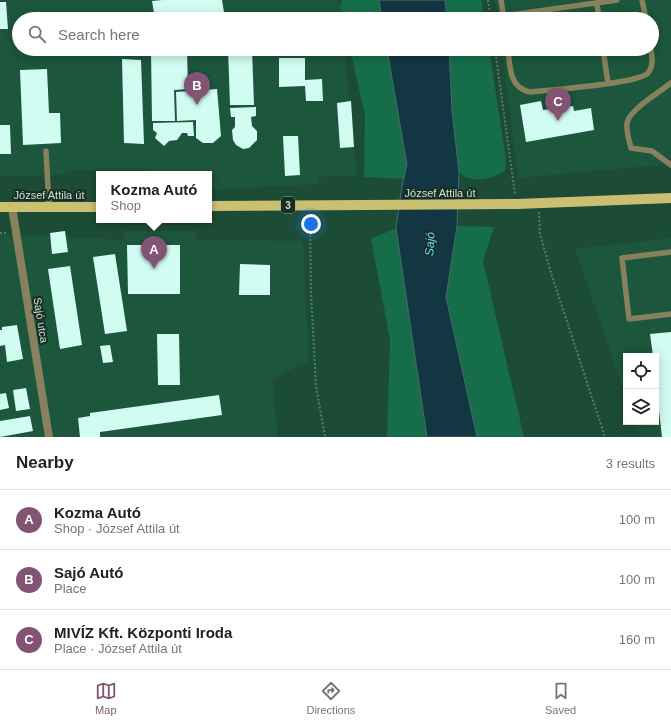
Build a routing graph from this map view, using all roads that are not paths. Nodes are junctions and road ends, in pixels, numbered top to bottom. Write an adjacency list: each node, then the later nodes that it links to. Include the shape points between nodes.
1 (501, 0): 5 (lane)
2 (617, 0): 4 (lane)
3 (642, 0): 8 (lane)
4 (597, 3): 6 (lane); 7 (lane)
5 (502, 12)
6 (537, 12)
7 (598, 12)
8 (645, 12)
9 (509, 56): 12 (lane, via 511,76 515,84 524,91)
10 (604, 56): 12 (lane)
11 (651, 56): 12 (lane, via 651,67 645,75)
12 (608, 83)
13 (671, 83): 15 (lane, via 640,106 627,122 631,148 652,151)
14 (46, 151): 20 (lane)
15 (671, 165)
16 (671, 198): 17 (main road, József Attila út / 3, via 493,205)
17 (212, 206)
18 (0, 207): 19 (main road, József Attila út)
19 (12, 207): 20 (main road, József Attila út); 24 (street, Sajó utca)
20 (49, 207): 21 (main road, József Attila út)
21 (96, 207)
22 (671, 252): 23 (lane, via 622,258 629,319)
23 (671, 314)
24 (49, 437)

